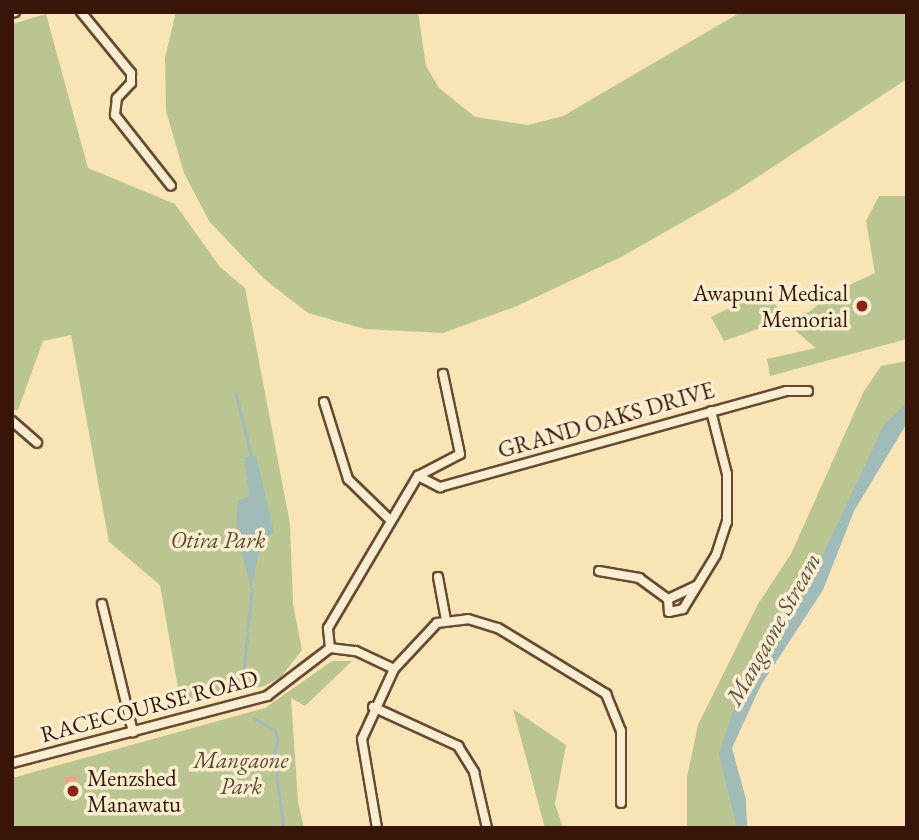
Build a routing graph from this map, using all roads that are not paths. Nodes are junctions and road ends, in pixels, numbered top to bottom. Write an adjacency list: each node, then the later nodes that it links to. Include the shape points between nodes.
1 (81, 12): 2 (street, via 131,73 131,83 117,98 115,115)
2 (171, 186)
3 (443, 374): 9 (street, via 460,454)
4 (808, 391): 6 (street, GRAND OAKS DRIVE, via 786,391)
5 (324, 402): 10 (street, via 348,479)
6 (711, 411): 9 (street, GRAND OAKS DRIVE, via 440,487); 13 (street, via 729,506 716,555)
7 (12, 421): 8 (street)
8 (37, 443)
9 (418, 476): 10 (street)
10 (390, 520): 17 (street, via 328,628)
11 (599, 571): 14 (street, via 639,578)
12 (438, 577): 16 (street)
13 (696, 586): 14 (street); 14 (street, via 679,614 666,608)
14 (668, 599)
15 (102, 604): 20 (street)
16 (446, 620): 18 (street, via 425,630); 22 (street, via 468,619 498,628 606,694 621,732)
17 (330, 648): 18 (street, via 356,651); 20 (street, RACECOURSE ROAD, via 267,696)
18 (394, 669): 19 (street)
19 (373, 707): 23 (street, via 361,751); 24 (street, via 458,746 474,772)
20 (133, 732): 21 (street, RACECOURSE ROAD)
21 (12, 763)
22 (621, 803)
23 (377, 828)
24 (487, 828)

